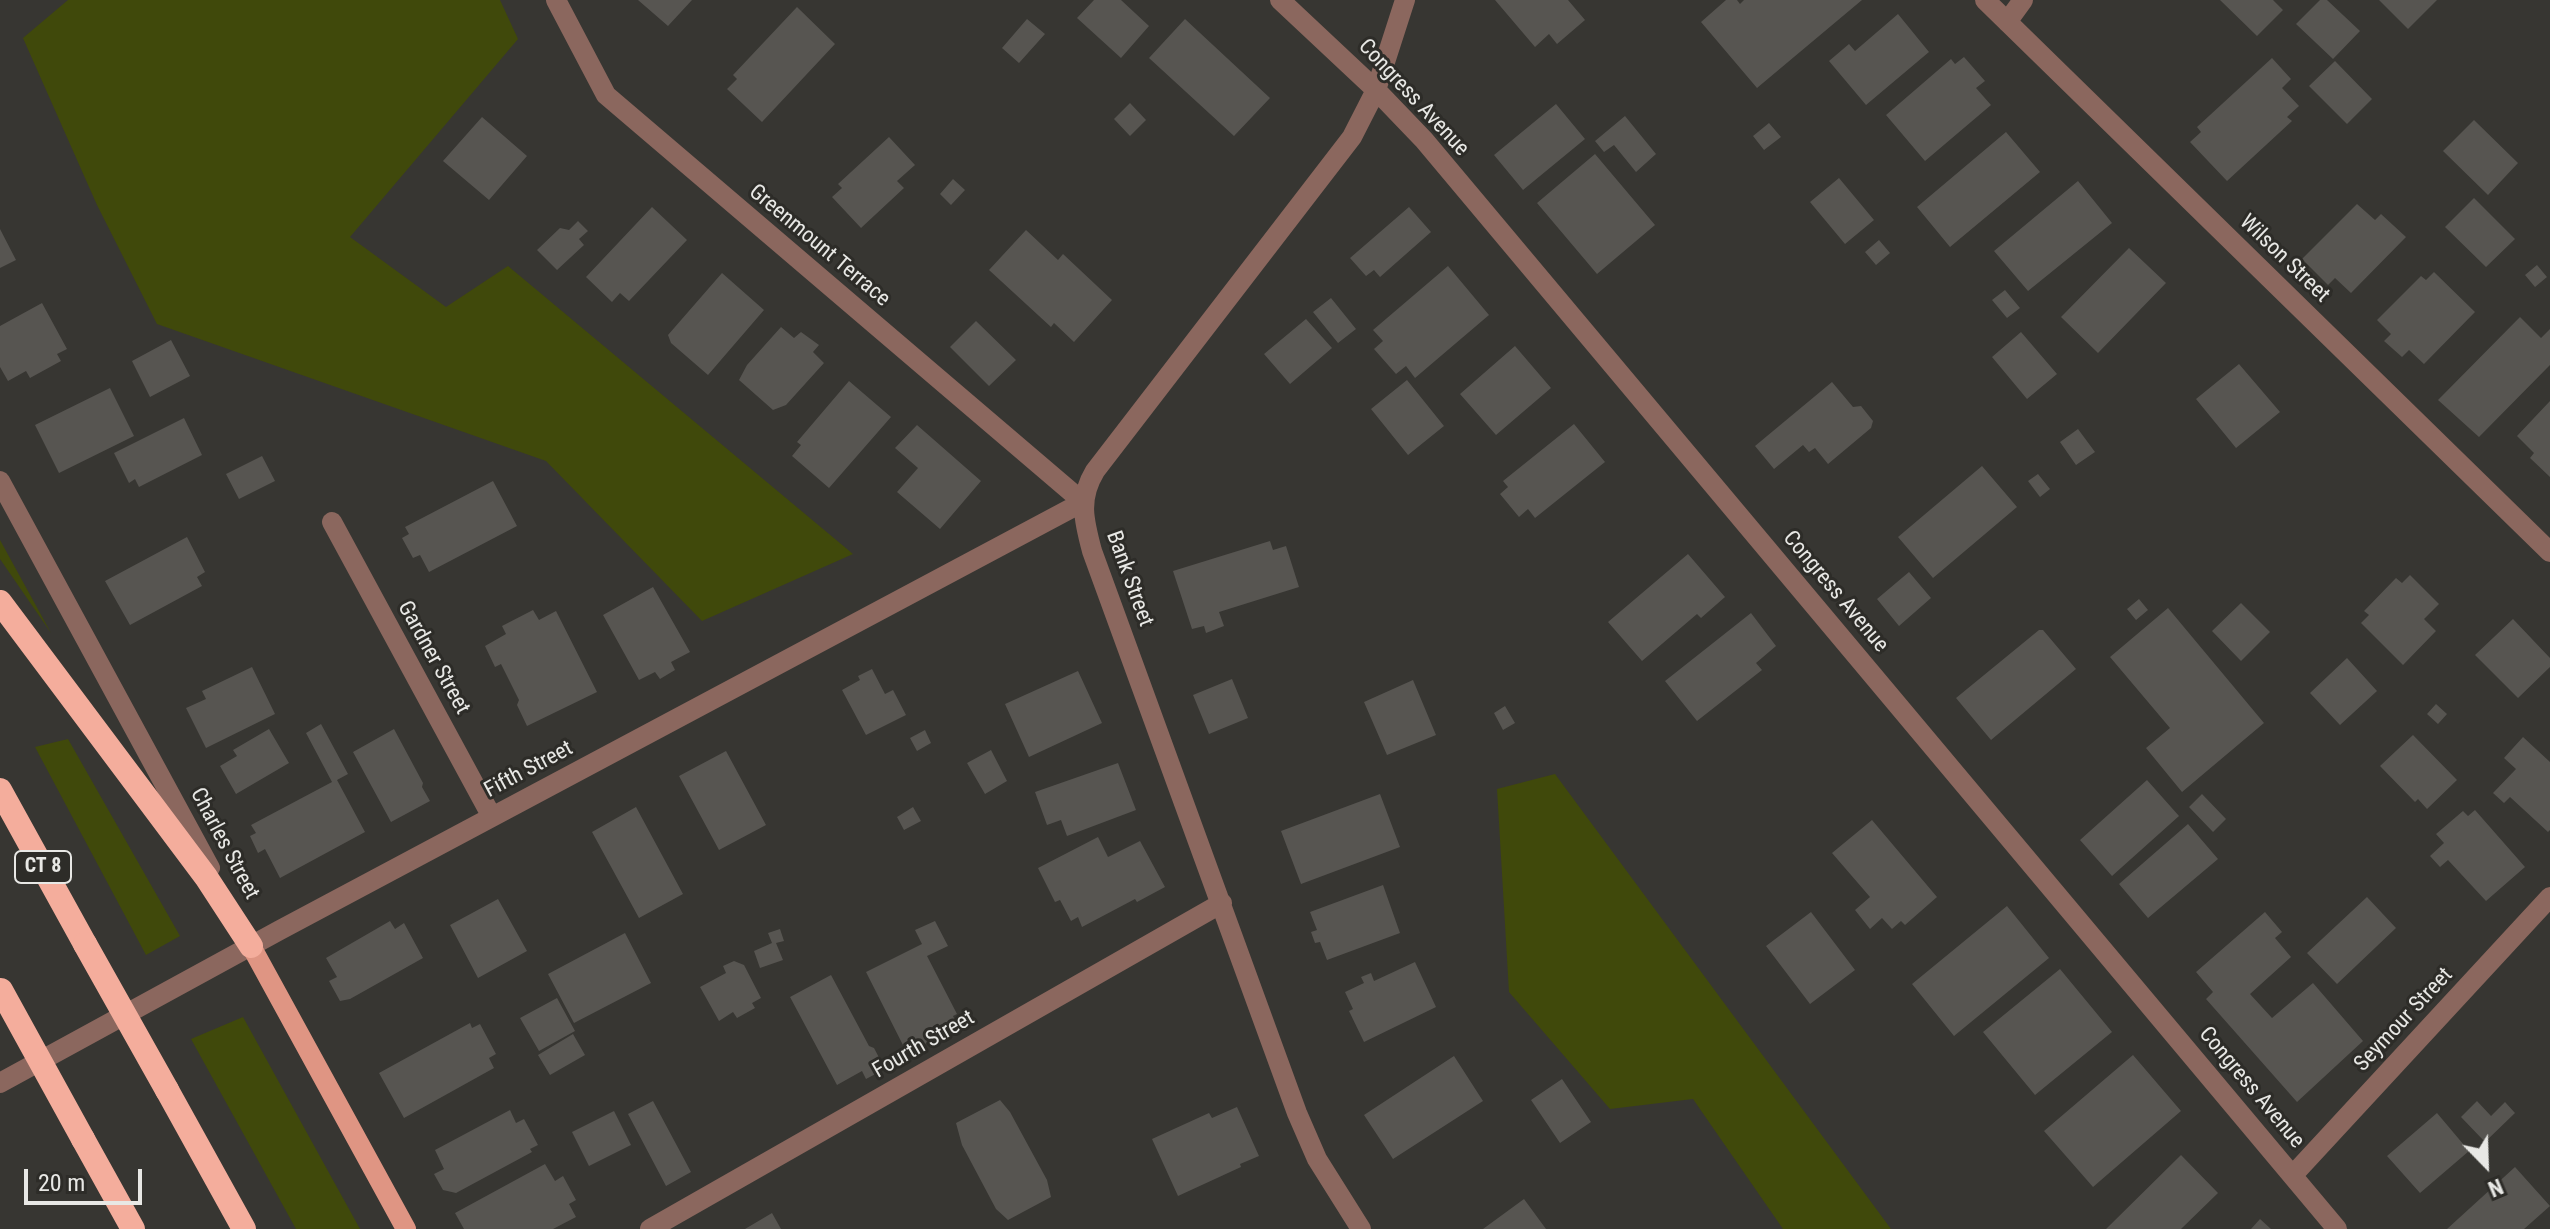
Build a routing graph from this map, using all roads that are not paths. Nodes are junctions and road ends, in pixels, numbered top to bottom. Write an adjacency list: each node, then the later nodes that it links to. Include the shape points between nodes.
1 (556, 0): 9 (street, Greenmount Terrace, via 606,95)
2 (1280, 0): 7 (street, Congress Avenue)
3 (1405, 0): 7 (street)
4 (1985, 0): 6 (street, Wilson Street)
5 (2023, 0): 6 (street)
6 (2007, 22): 11 (street, Wilson Street)
7 (1376, 90): 9 (street, via 1336,159 1095,471); 20 (street, Congress Avenue, via 1424,140)
8 (0, 481): 17 (street, Charles Street)
9 (1083, 502): 14 (street, Fifth Street); 16 (street, Bank Street, via 1092,551)
10 (332, 522): 14 (street, Gardner Street)
11 (2550, 552)
12 (0, 602): 17 (highway, via 206,877)
13 (0, 790): 22 (highway, CT 8, bridge)
14 (492, 817): 17 (street, Fifth Street)
15 (2550, 897): 20 (street, Seymour Street)
16 (1222, 903): 24 (street, Fourth Street); 25 (street, Bank Street, via 1309,1142)
17 (251, 946): 19 (street, Fifth Street); 23 (main road, Charles Street)
18 (0, 989): 21 (highway, bridge)
19 (0, 1083)
20 (2293, 1175): 26 (street, Congress Avenue)
21 (133, 1229)
22 (244, 1229)
23 (406, 1229)
24 (650, 1229)
25 (1361, 1229)
26 (2337, 1229)

